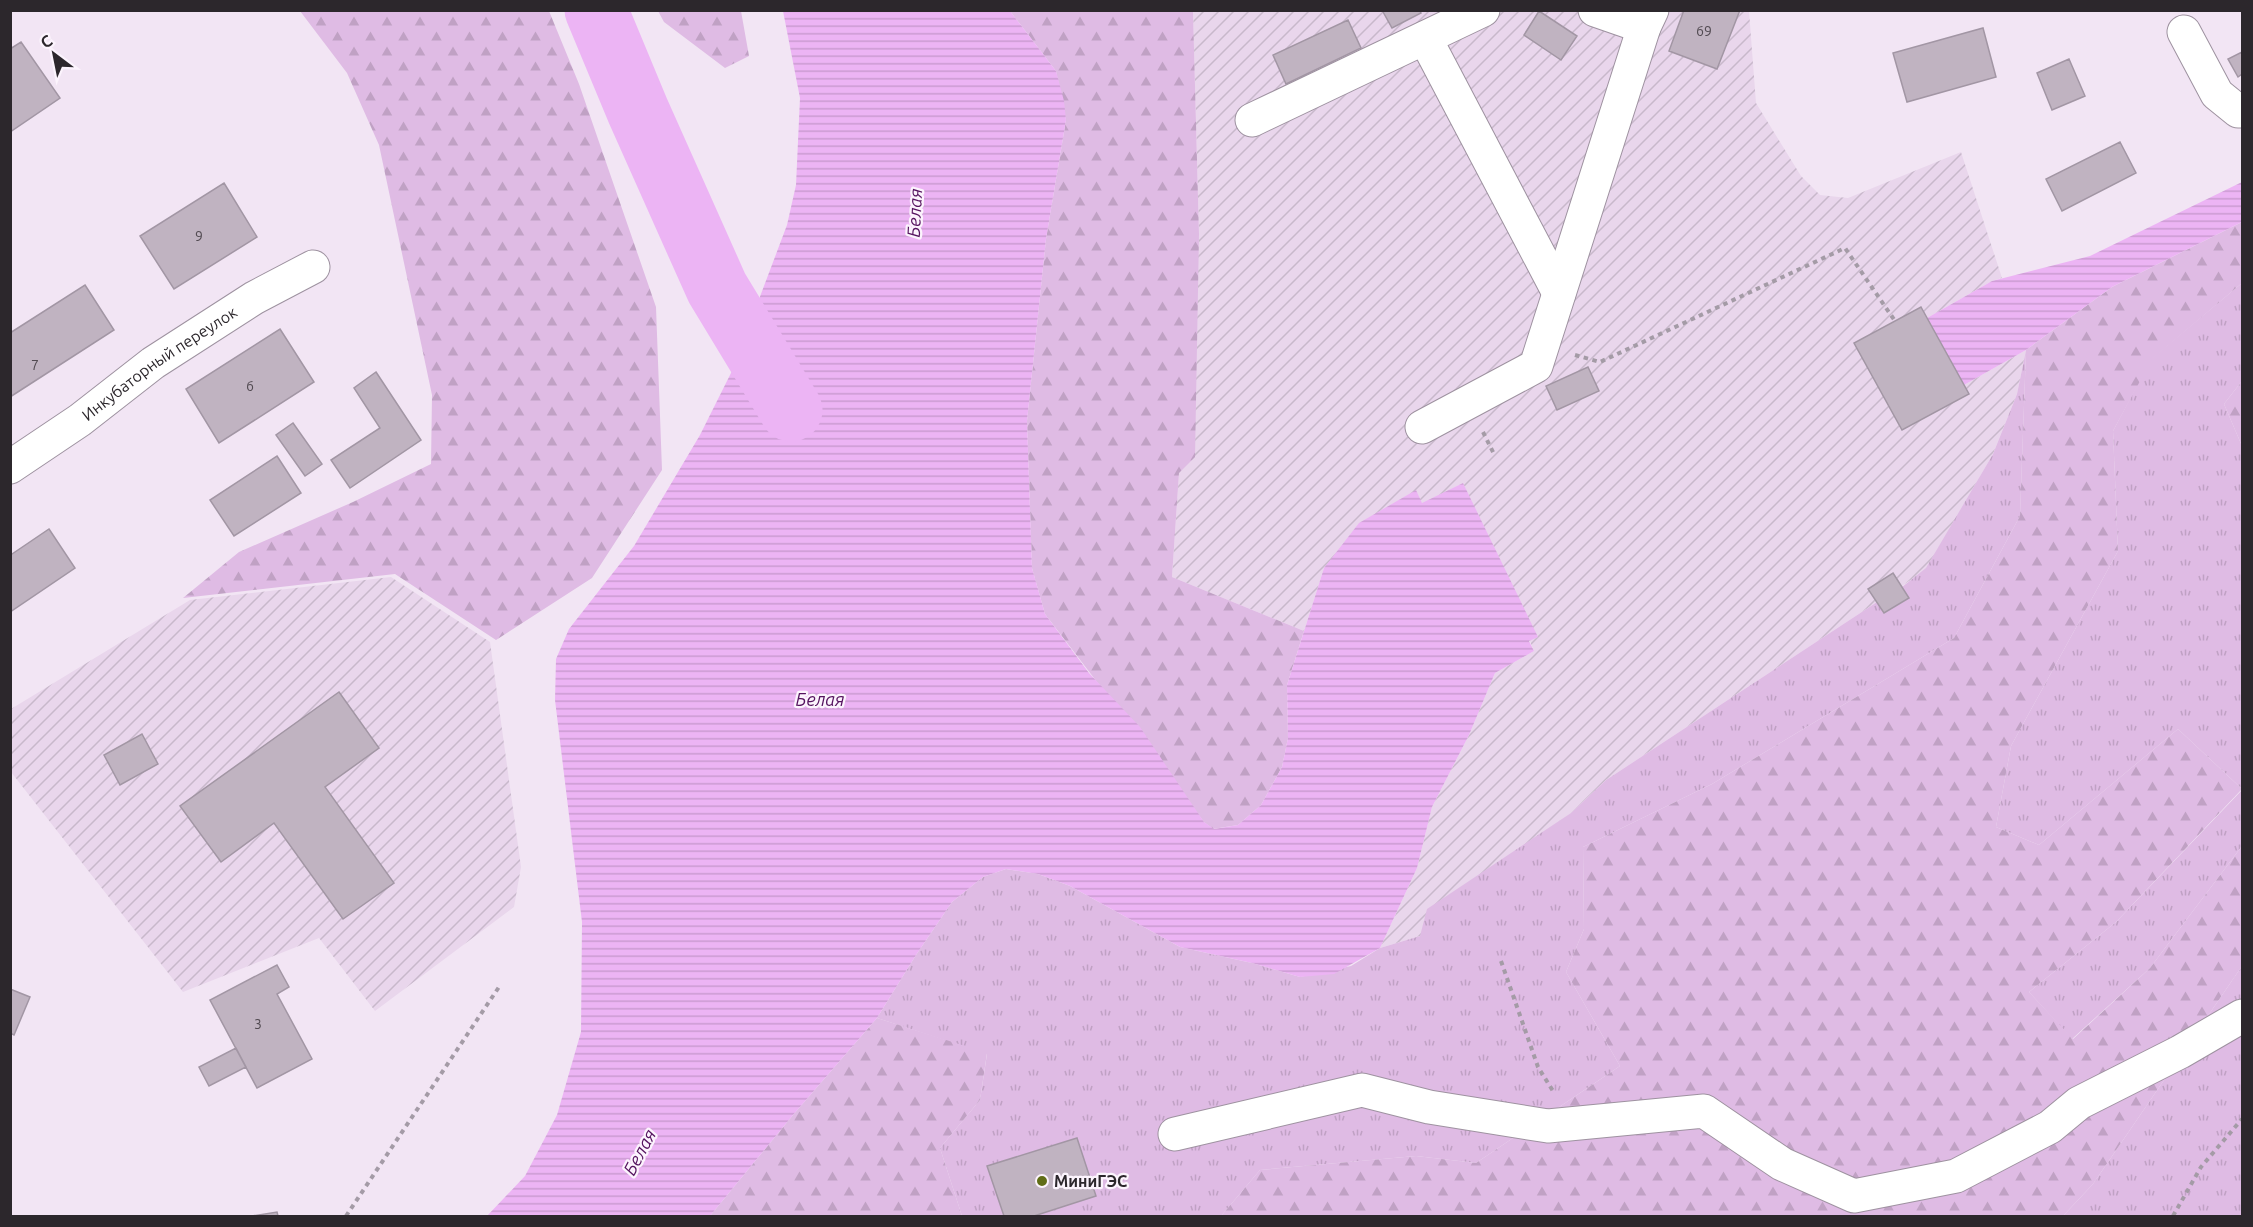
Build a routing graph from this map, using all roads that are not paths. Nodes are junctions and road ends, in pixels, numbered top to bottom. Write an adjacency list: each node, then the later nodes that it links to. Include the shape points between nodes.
1 (1483, 10): 5 (street)
2 (1595, 10): 3 (street)
3 (1648, 19): 9 (street)
4 (2184, 32): 6 (street, via 2217,94)
5 (1425, 38): 7 (street); 9 (street)
6 (2242, 111)
7 (1252, 120)
8 (313, 267): 11 (street, Инкубаторный переулок, via 254,298 153,363 80,420)
9 (1560, 293): 10 (street, via 1536,366)
10 (1422, 427)
11 (10, 467)
12 (2242, 1016): 13 (street, via 2079,1103 2050,1127 1956,1176 1854,1196 1782,1164 1704,1111 1548,1126 1429,1107 1362,1090)
13 (1174, 1134)

